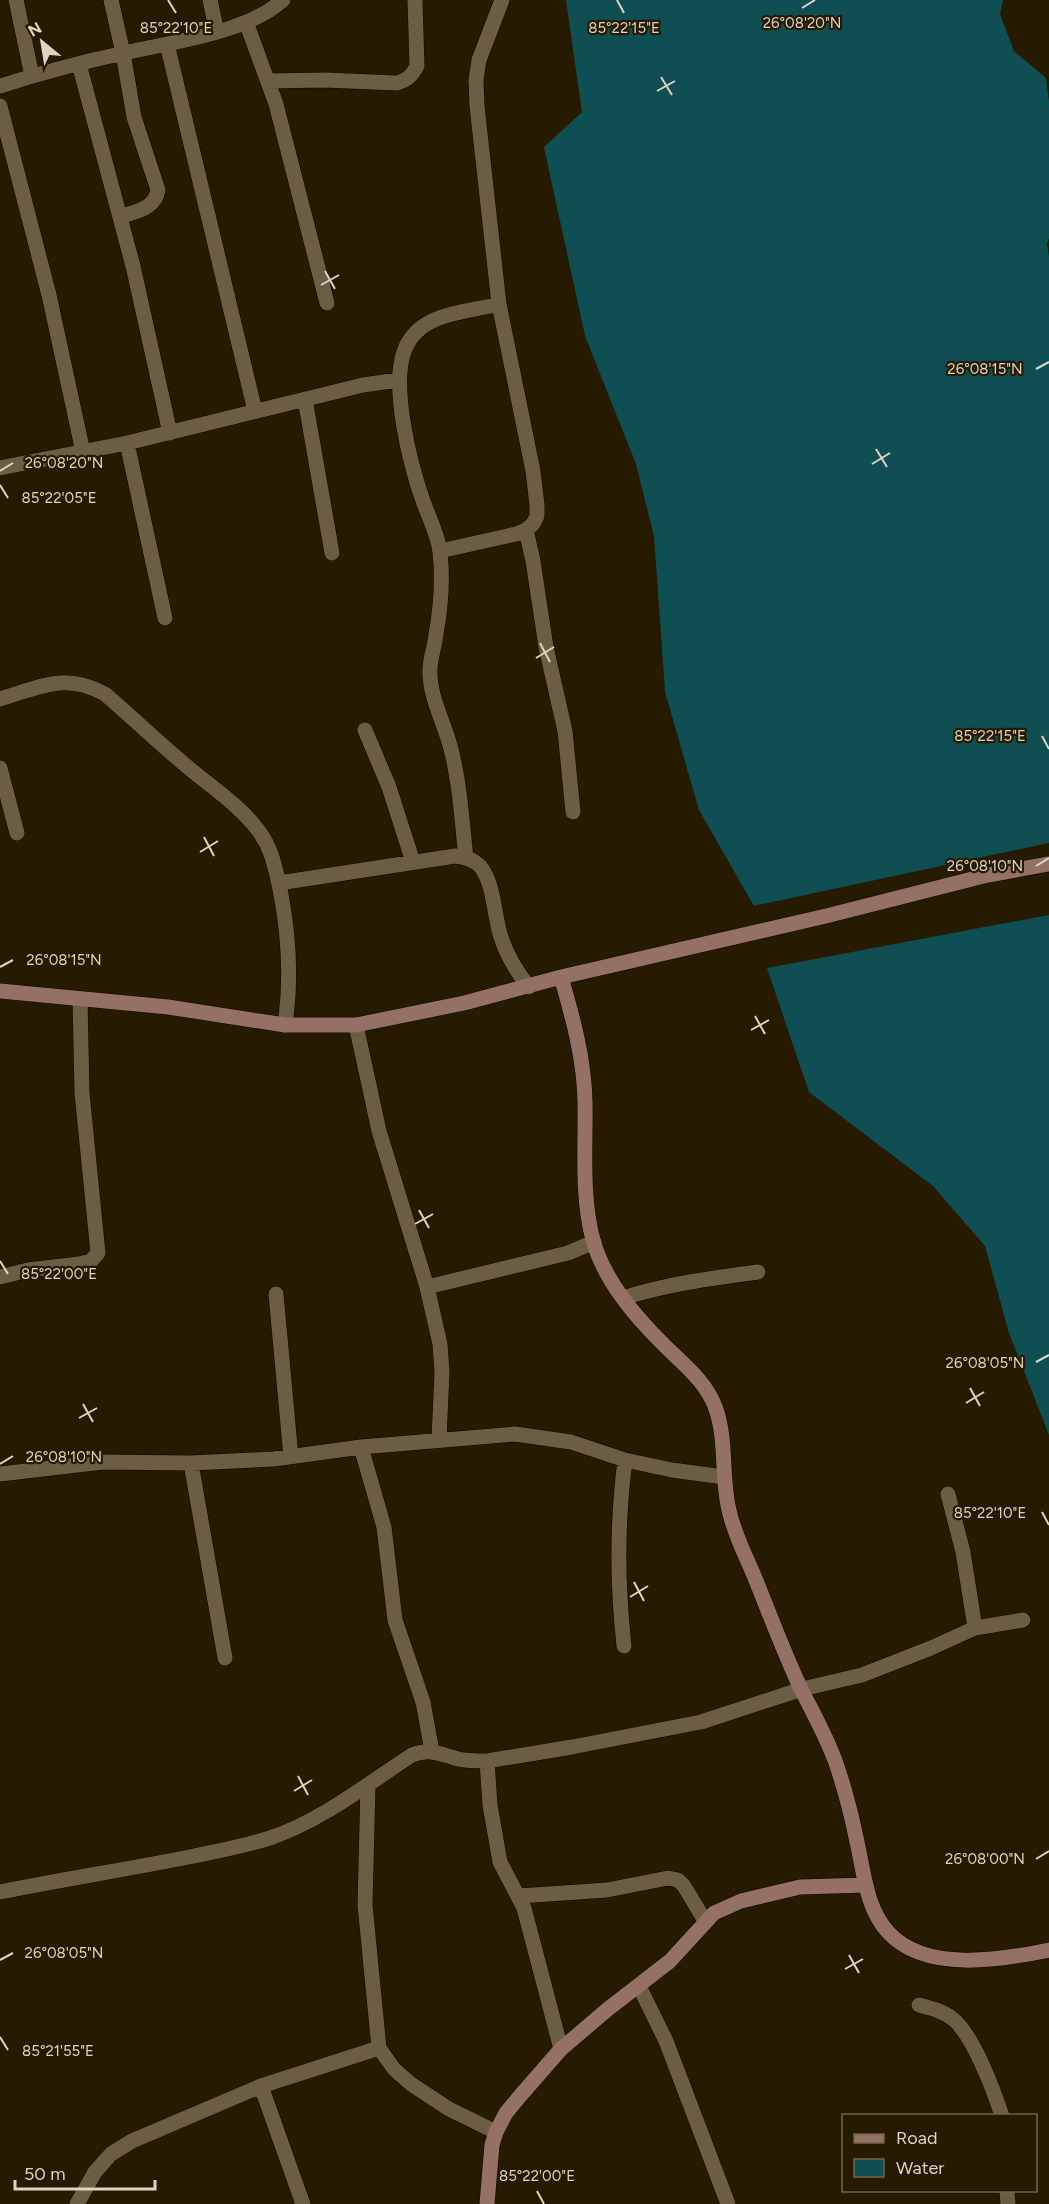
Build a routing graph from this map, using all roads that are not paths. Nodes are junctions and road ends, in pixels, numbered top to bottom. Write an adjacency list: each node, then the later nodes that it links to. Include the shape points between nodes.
1 (16, 0): 12 (street)
2 (111, 0): 10 (street)
3 (210, 0): 8 (street)
4 (284, 0): 7 (street)
5 (415, 0): 13 (street, via 417,66 405,81)
6 (502, 0): 18 (street, via 479,60 476,80)
7 (246, 22): 8 (street); 13 (street)
8 (217, 32): 9 (street)
9 (167, 44): 10 (street); 21 (street)
10 (123, 53): 11 (street); 16 (street, via 134,117 159,190 151,204)
11 (79, 64): 12 (street); 16 (street)
12 (32, 76): 14 (street)
13 (268, 81): 17 (street)
14 (0, 86)
15 (0, 106): 24 (street, via 49,295)
16 (120, 217): 22 (street)
17 (327, 303)
18 (499, 304): 19 (street, via 445,315 413,333 404,350); 26 (street, via 533,471 537,516)
19 (398, 380): 20 (street); 27 (street, via 415,476)
20 (305, 399): 21 (street); 28 (street)
21 (255, 411): 22 (street)
22 (170, 433): 23 (street)
23 (127, 443): 24 (street); 29 (street)
24 (83, 452): 25 (street)
25 (0, 468)
26 (526, 530): 27 (street); 33 (street, via 565,731)
27 (440, 551): 35 (street, via 441,598 430,671 456,775)
28 (332, 553)
29 (165, 618)
30 (0, 699): 38 (street, via 73,681 105,694 243,812 270,849)
31 (365, 730): 36 (street, via 389,787)
32 (0, 768): 34 (street)
33 (573, 812)
34 (17, 833)
35 (466, 858): 36 (street); 40 (street, via 475,862 485,875 507,953)
36 (413, 862): 38 (street)
37 (1049, 864): 39 (street, via 988,875)
38 (279, 883): 43 (street, via 290,962)
39 (561, 978): 40 (street); 45 (street, via 580,1049 587,1208)
40 (530, 987): 44 (street)
41 (0, 991): 42 (street)
42 (80, 999): 43 (street, via 168,1006); 47 (street, via 82,1093 98,1253 91,1261 80,1264 28,1269)
43 (285, 1024): 44 (street)
44 (356, 1025): 48 (street, via 379,1131)
45 (594, 1242): 48 (street, via 568,1253); 50 (street)
46 (758, 1272): 50 (street, via 690,1281)
47 (0, 1277)
48 (427, 1287): 51 (street, via 441,1353)
49 (276, 1294): 53 (street)
50 (623, 1298): 57 (street, via 707,1388 717,1410)
51 (439, 1439): 52 (street); 54 (street, via 540,1436)
52 (361, 1447): 53 (street); 64 (street, via 384,1527 395,1620 423,1702)
53 (291, 1457): 55 (street)
54 (626, 1460): 57 (street); 61 (street, via 618,1552)
55 (191, 1463): 56 (street, via 103,1462); 62 (street)
56 (0, 1474)
57 (724, 1477): 63 (street, via 738,1538)
58 (948, 1494): 60 (street, via 963,1552)
59 (1023, 1620): 60 (street)
60 (975, 1628): 63 (street, via 862,1675)
61 (624, 1646)
62 (225, 1658)
63 (801, 1689): 65 (street, via 670,1729); 67 (street, via 837,1767)
64 (432, 1750): 65 (street, via 459,1759); 66 (street, via 412,1755)
65 (487, 1761): 69 (street, via 500,1862)
66 (368, 1785): 68 (street, via 295,1828 270,1838 142,1867); 74 (street, via 365,1905)
67 (866, 1885): 70 (street, via 822,1885 778,1892 725,1907); 71 (street, via 876,1917 888,1932 915,1951 974,1960)
68 (0, 1892)
69 (519, 1896): 70 (street, via 607,1890 668,1878 684,1886); 75 (street)
70 (705, 1922): 72 (street, via 670,1961)
71 (1049, 1950)
72 (639, 1986): 75 (street); 82 (street, via 666,2041)
73 (919, 2005): 77 (street, via 936,2009 963,2029)
74 (379, 2048): 76 (street); 78 (street, via 411,2084 449,2109)
75 (561, 2049): 78 (street, via 520,2096)
76 (261, 2086): 79 (street, via 132,2141 111,2154 95,2172); 80 (street)
77 (1002, 2114)
78 (496, 2132): 81 (street)
79 (77, 2204)
80 (303, 2204)
81 (487, 2204)
82 (728, 2204)

